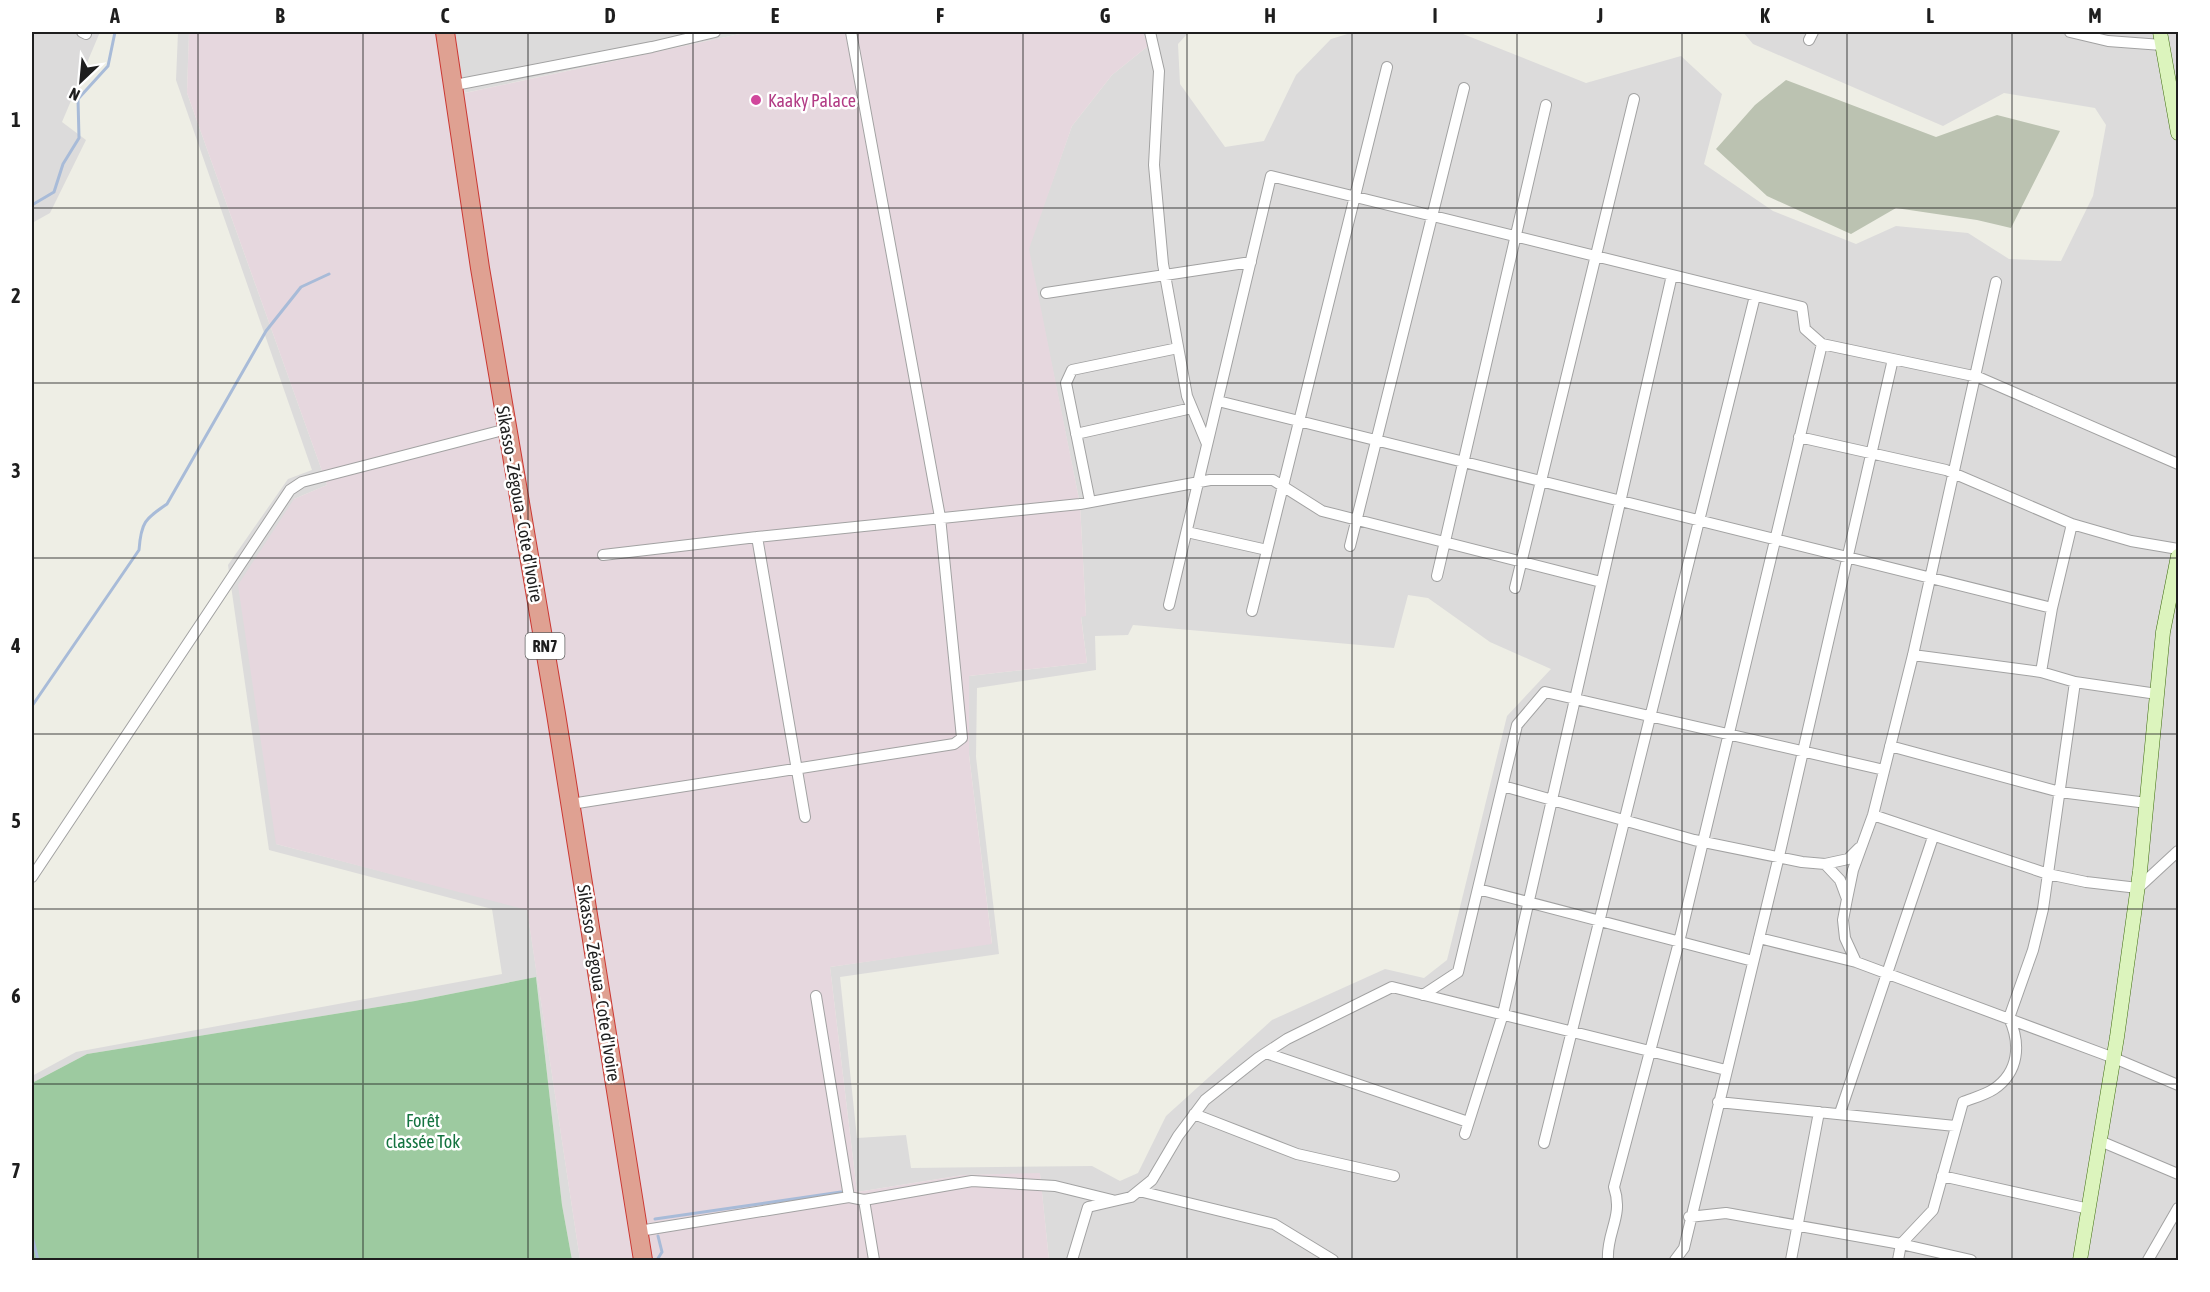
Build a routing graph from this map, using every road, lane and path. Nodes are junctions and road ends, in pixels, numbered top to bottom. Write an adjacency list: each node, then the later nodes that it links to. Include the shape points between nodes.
1 (445, 32): 8 (highway, Sikasso - Zégoua - Cote d'Ivoire / RN7)
2 (715, 32): 8 (street)
3 (851, 32): 44 (street)
4 (1150, 32): 18 (street, via 1158,71 1154,165)
5 (2070, 32): 6 (street, via 2108,41)
6 (2161, 38): 12 (street)
7 (1387, 67): 13 (street)
8 (455, 85): 30 (highway, Sikasso - Zégoua - Cote d'Ivoire / RN7)
9 (1464, 88): 14 (street)
10 (1634, 99): 16 (street)
11 (1546, 105): 15 (street)
12 (2178, 127)
13 (1355, 196): 14 (street); 17 (street, via 1271,176); 29 (street)
14 (1432, 216): 15 (street); 33 (street)
15 (1516, 236): 16 (street); 36 (street)
16 (1596, 256): 19 (street); 39 (street)
17 (1251, 262): 18 (street); 27 (street)
18 (1165, 275): 21 (street); 24 (street)
19 (1672, 275): 22 (street); 43 (street)
20 (1996, 282): 26 (street)
21 (1046, 293)
22 (1755, 296): 23 (street, via 1802,307 1805,328); 46 (street)
23 (1822, 344): 25 (street); 32 (street)
24 (1178, 348): 28 (street); 31 (street, via 1072,370 1066,383)
25 (1893, 359): 26 (street); 35 (street)
26 (1975, 376): 37 (street); 38 (street)
27 (1218, 401): 29 (street); 34 (street)
28 (1192, 408): 31 (street); 34 (street)
29 (1299, 421): 33 (street); 41 (street)
30 (507, 429): 81 (highway, Sikasso - Zégoua - Cote d'Ivoire / RN7); 92 (street, via 302,482 290,490)
31 (1076, 434): 42 (street)
32 (1799, 437): 35 (street); 50 (street)
33 (1376, 440): 36 (street); 45 (street)
34 (1207, 444): 40 (street)
35 (1872, 453): 38 (street); 56 (street)
36 (1464, 462): 39 (street); 51 (street)
37 (2178, 464)
38 (1953, 473): 47 (street); 60 (street)
39 (1541, 481): 43 (street); 58 (street)
40 (1198, 483): 41 (street, via 1272,480); 42 (street); 48 (street)
41 (1282, 486): 45 (street, via 1322,511); 54 (street)
42 (1090, 502): 44 (street)
43 (1619, 502): 46 (street); 61 (street)
44 (940, 517): 49 (street); 75 (street, via 962,738 954,744)
45 (1356, 519): 51 (street); 52 (street)
46 (1699, 521): 50 (street); 71 (street)
47 (2072, 524): 53 (street, via 2131,541); 64 (street)
48 (1187, 532): 54 (street); 63 (street)
49 (757, 537): 55 (street); 75 (street)
50 (1775, 539): 56 (street); 72 (street)
51 (1446, 541): 58 (street); 59 (street)
52 (1350, 546)
53 (2178, 549)
54 (1267, 550): 65 (street)
55 (603, 555)
56 (1849, 556): 60 (street); 74 (street)
57 (2178, 556): 69 (street, via 2163,632)
58 (1522, 561): 61 (street); 62 (street)
59 (1437, 576)
60 (1930, 577): 64 (street); 66 (street)
61 (1601, 582): 70 (street)
62 (1515, 588)
63 (1169, 605)
64 (2052, 608): 67 (street)
65 (1252, 611)
66 (1913, 655): 67 (street); 73 (street)
67 (2041, 672): 68 (street)
68 (2075, 682): 69 (street); 78 (street)
69 (2157, 694): 80 (street)
70 (1574, 699): 71 (street); 77 (street, via 1545,692 1517,725); 79 (street)
71 (1650, 716): 72 (street); 84 (street)
72 (1727, 734): 74 (street); 86 (street)
73 (1890, 746): 76 (street); 78 (street)
74 (1803, 751): 76 (street); 89 (street)
75 (797, 768): 81 (street); 83 (street)
76 (1884, 770): 82 (street)
77 (1503, 786): 79 (street); 94 (street)
78 (2061, 792): 80 (street); 91 (street)
79 (1551, 800): 84 (street); 96 (street)
80 (2147, 803): 93 (street)
81 (571, 804): 133 (highway, Sikasso - Zégoua - Cote d'Ivoire / RN7)
82 (1873, 815): 85 (street); 87 (street)
83 (806, 817)
84 (1625, 819): 86 (street); 97 (street)
85 (1933, 837): 91 (street); 102 (street)
86 (1701, 841): 89 (street); 99 (street)
87 (1862, 846): 90 (street, via 1848,859); 95 (street)
88 (2178, 851): 93 (street)
89 (1779, 856): 90 (street); 98 (street)
90 (1825, 864): 95 (street, via 1840,880)
91 (2048, 874): 93 (street); 106 (street, via 2033,950)
92 (32, 877)
93 (2138, 888): 110 (street)
94 (1478, 889): 96 (street); 103 (street, via 1458,972)
95 (1847, 900): 101 (street, via 1845,938)
96 (1527, 901): 97 (street); 105 (street)
97 (1599, 921): 99 (street); 107 (street)
98 (1758, 938): 100 (street); 101 (street)
99 (1679, 942): 100 (street); 108 (street)
100 (1753, 961): 111 (street)
101 (1856, 962): 102 (street)
102 (1886, 974): 106 (street); 115 (street)
103 (1423, 995): 105 (street); 109 (street, via 1392,987)
104 (816, 996): 126 (street)
105 (1503, 1014): 107 (street); 117 (street)
106 (2009, 1018): 110 (street); 118 (street, via 2017,1035 2017,1055 2009,1074 1994,1090 1963,1102)
107 (1572, 1032): 108 (street); 121 (street)
108 (1648, 1051): 111 (street); 139 (street, via 1614,1187 1619,1204)
109 (1266, 1053): 116 (street, via 1205,1100); 117 (street)
110 (2114, 1058): 112 (street); 120 (street)
111 (1726, 1070): 113 (street)
112 (2178, 1085)
113 (1718, 1102): 114 (street); 131 (street)
114 (1820, 1112): 115 (street); 132 (street)
115 (1840, 1113): 118 (street)
116 (1194, 1114): 123 (street, via 1297,1154); 125 (street, via 1152,1180)
117 (1468, 1122): 119 (street)
118 (1954, 1126): 124 (street)
119 (1465, 1134)
120 (2100, 1141): 122 (street); 130 (street)
121 (1544, 1143)
122 (2178, 1174)
123 (1394, 1176)
124 (1942, 1176): 130 (street); 134 (street, via 1933,1210)
125 (1139, 1191): 128 (street); 138 (street, via 1274,1224)
126 (849, 1197): 127 (street); 133 (street)
127 (864, 1200): 128 (street, via 972,1181 1055,1186); 136 (street)
128 (1114, 1201): 137 (street, via 1088,1207)
129 (2178, 1208): 145 (street)
130 (2089, 1209): 144 (street)
131 (1689, 1217): 132 (street, via 1726,1213); 140 (street, via 1684,1248)
132 (1798, 1224): 134 (street); 141 (street)
133 (639, 1231): 135 (highway, Sikasso - Zégoua - Cote d'Ivoire / RN7)
134 (1901, 1244): 142 (street); 143 (street)
135 (644, 1260)
136 (874, 1260)
137 (1072, 1260)
138 (1333, 1260)
139 (1608, 1260)
140 (1675, 1260)
141 (1791, 1260)
142 (1898, 1260)
143 (1971, 1260)
144 (2080, 1260)
145 (2148, 1260)

